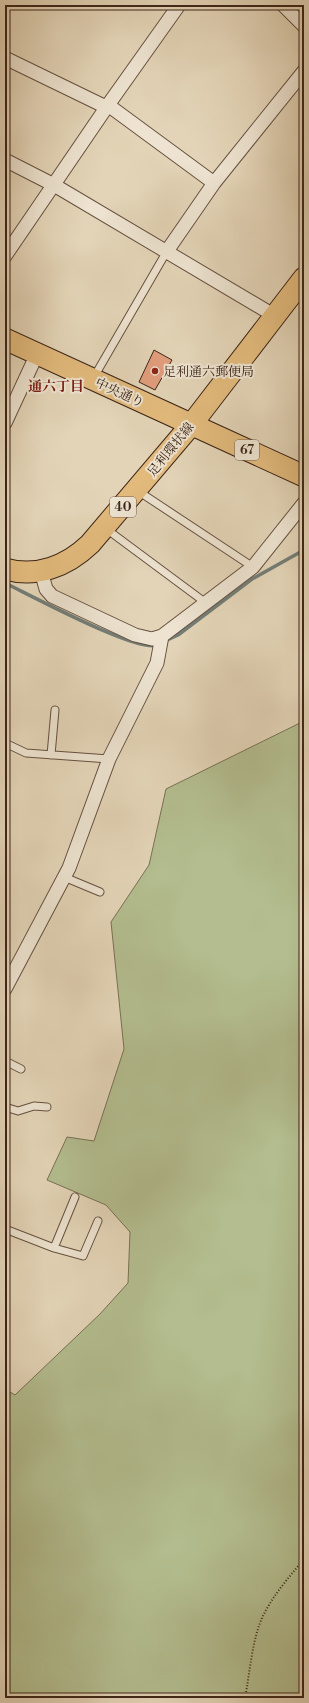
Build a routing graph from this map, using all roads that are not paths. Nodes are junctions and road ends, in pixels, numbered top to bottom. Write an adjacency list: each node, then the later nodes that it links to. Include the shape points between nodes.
1 (179, 5): 6 (street)
2 (283, 5): 3 (street)
3 (304, 26)
4 (5, 58): 6 (street)
5 (304, 71): 8 (street)
6 (107, 106): 8 (street); 9 (street)
7 (5, 160): 9 (street)
8 (214, 183): 10 (street)
9 (54, 185): 10 (street); 11 (street)
10 (167, 251): 13 (street); 16 (lane)
11 (5, 256)
12 (304, 278): 13 (main road, 足利環状線 / 40)
13 (275, 316): 18 (main road, 足利環状線 / 40)
14 (5, 339): 15 (main road, 中央通り / 67)
15 (37, 354): 16 (main road, 中央通り / 67); 17 (street)
16 (93, 380): 18 (main road, 中央通り / 67)
17 (5, 423)
18 (191, 424): 19 (main road, 67); 20 (main road, 足利環状線 / 40)
19 (304, 476)
20 (136, 490): 22 (main road, 足利環状線 / 40); 23 (lane)
21 (304, 504): 23 (street)
22 (105, 528): 25 (main road, 足利環状線 / 40, via 71,560); 26 (lane)
23 (253, 567): 26 (street)
24 (5, 569): 25 (main road, 足利環状線 / 40, via 18,572)
25 (41, 571): 27 (street, via 46,589 52,596 135,635 152,639)
26 (206, 603): 27 (street)
27 (162, 636): 31 (street, via 155,668)
28 (55, 710): 30 (lane)
29 (5, 743): 30 (lane, via 26,753)
30 (51, 755): 31 (lane)
31 (109, 759): 32 (street)
32 (64, 877): 33 (lane); 34 (street)
33 (100, 892)
34 (5, 989)
35 (5, 1062): 36 (lane)
36 (21, 1069)
37 (5, 1107): 38 (lane, via 18,1111 34,1106)
38 (47, 1107)
39 (75, 1196): 42 (lane)
40 (98, 1221): 42 (lane, via 83,1256)
41 (5, 1229): 42 (lane)
42 (54, 1248)

